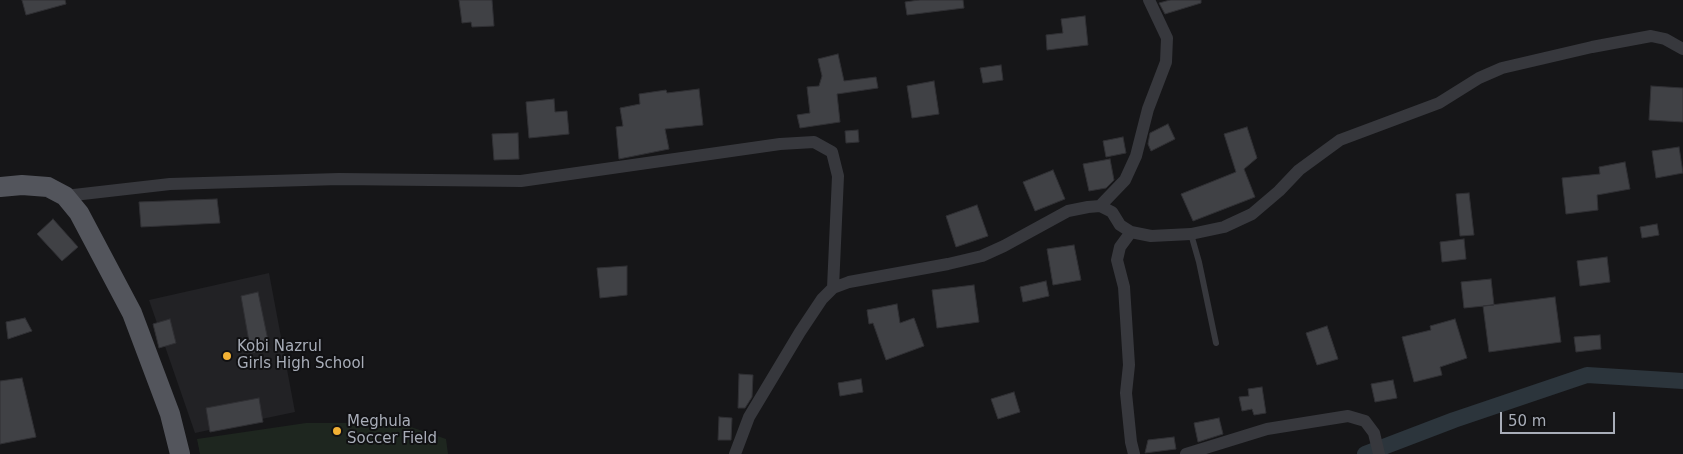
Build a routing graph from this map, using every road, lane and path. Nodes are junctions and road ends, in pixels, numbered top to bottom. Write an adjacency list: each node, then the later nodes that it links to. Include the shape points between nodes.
1 (1149, 0): 5 (street, via 1167,38 1166,62 1148,109 1136,156 1125,180)
2 (1683, 49): 7 (street, via 1651,36 1502,68 1439,103 1340,140 1299,170 1252,214 1224,227)
3 (0, 187): 4 (main road, via 22,184 48,187)
4 (66, 196): 8 (street, via 180,184 339,179 522,180 814,142 832,152 838,176); 10 (main road, via 79,213 132,313 170,414)
5 (1100, 206): 6 (street, via 1112,212 1120,225); 8 (street, via 1068,211 982,256 849,282)
6 (1132, 232): 7 (street, via 1151,236); 12 (street, via 1120,247 1117,260 1124,287 1129,364 1126,393)
7 (1191, 234): 9 (lane, via 1200,262)
8 (833, 288): 11 (street, via 822,298 800,332 749,418)
9 (1216, 343)
10 (180, 454)
11 (735, 454)
12 (1134, 454)
13 (1186, 454): 14 (street, via 1267,429 1348,416 1365,421 1374,433)
14 (1378, 454)

